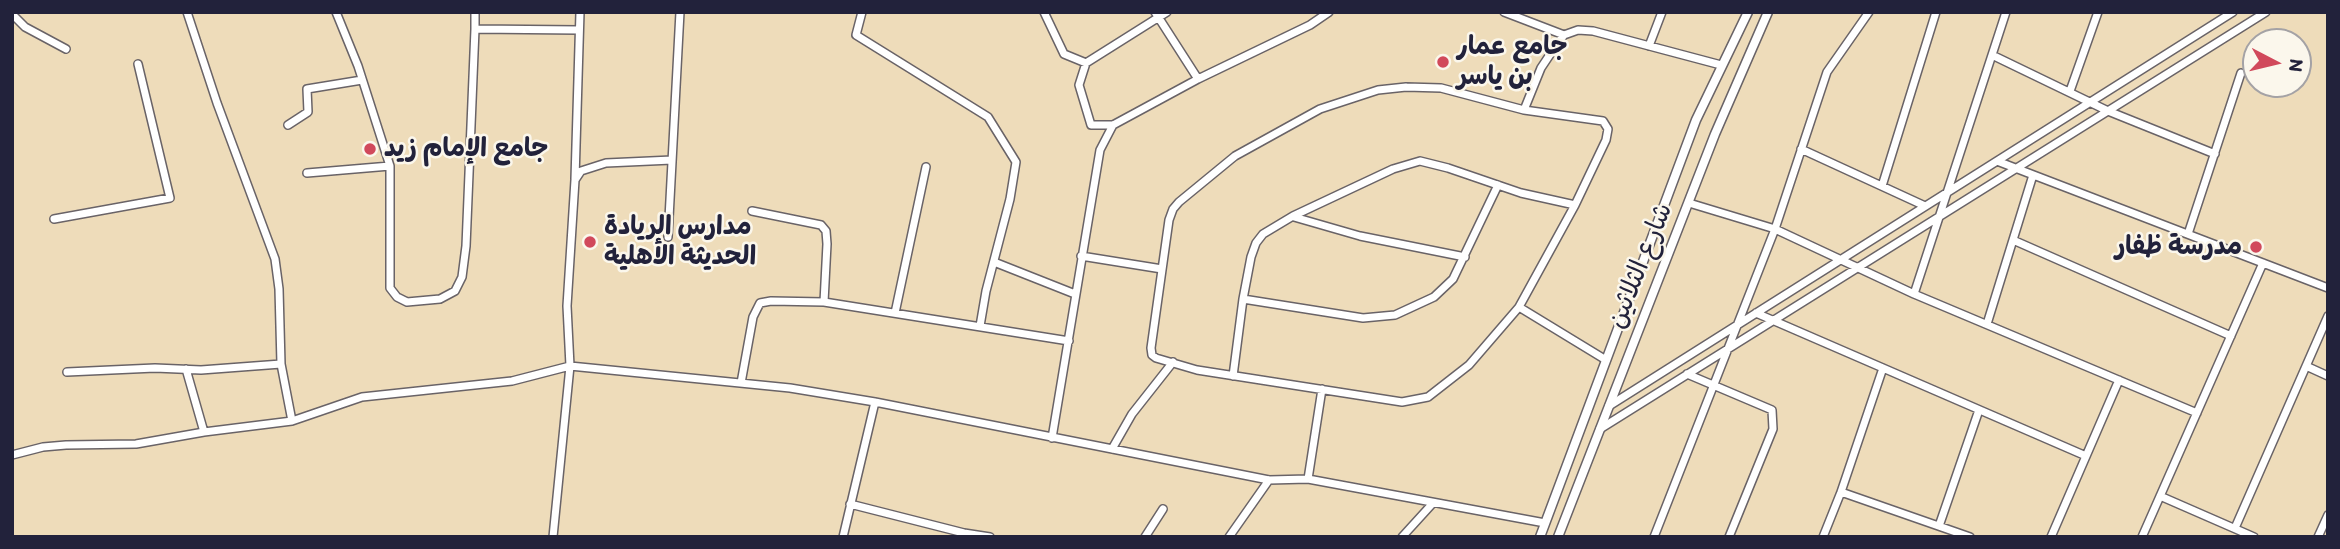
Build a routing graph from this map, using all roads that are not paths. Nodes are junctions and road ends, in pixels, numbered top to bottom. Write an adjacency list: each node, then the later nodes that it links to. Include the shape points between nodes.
1 (187, 12): 89 (street, via 275,259)
2 (336, 12): 33 (street)
3 (475, 12): 22 (street)
4 (580, 12): 23 (street)
5 (680, 12): 42 (street)
6 (862, 12): 67 (street, via 856,35 988,117 1016,162)
7 (1044, 12): 28 (street, via 1064,54)
8 (1167, 12): 21 (street)
9 (1329, 12): 32 (street)
10 (1504, 12): 24 (street)
11 (1662, 12): 25 (street)
12 (1748, 12): 30 (street, شارع الثلاثين)
13 (1768, 12): 53 (street, شارع الثلاثين)
14 (1869, 12): 40 (street, via 1827,72)
15 (1936, 12): 51 (street)
16 (2006, 12): 27 (street)
17 (2098, 12): 34 (street)
18 (2233, 12): 35 (street)
19 (2266, 12): 37 (street)
20 (12, 14): 26 (street, via 25,27)
21 (1157, 15): 28 (street); 32 (street)
22 (475, 29): 23 (street); 44 (street, via 463,277 455,291 440,299 407,303 390,288)
23 (579, 30): 49 (street)
24 (1564, 35): 25 (street, via 1593,31); 36 (street, via 1541,68)
25 (1649, 46): 30 (street)
26 (66, 49)
27 (1992, 55): 34 (street); 52 (street)
28 (1086, 63): 39 (street, via 1079,85 1091,125)
29 (138, 64): 59 (street, via 170,198)
30 (1721, 65): 87 (street, شارع الثلاثين)
31 (2241, 73): 41 (street)
32 (1198, 79): 39 (street)
33 (362, 80): 38 (street, via 307,89 308,111); 44 (street)
34 (2070, 91): 35 (street)
35 (2091, 102): 37 (street); 43 (street)
36 (1524, 110): 54 (street, via 1603,121 1608,129); 70 (street, via 1441,88 1406,87 1378,90 1320,109 1235,156 1179,202 1169,220)
37 (2108, 111): 41 (street); 46 (street)
38 (288, 125)
39 (1113, 125): 64 (street, via 1100,150)
40 (1801, 149): 51 (street); 60 (street)
41 (2214, 154): 61 (street)
42 (672, 160): 49 (street, via 606,163 581,171); 62 (street)
43 (1997, 161): 46 (street); 52 (street)
44 (390, 166): 47 (street)
45 (926, 167): 77 (street)
46 (2016, 168): 48 (street); 58 (street)
47 (307, 173)
48 (2033, 175): 61 (street); 63 (street)
49 (575, 180): 90 (street, via 568,306)
50 (1498, 185): 54 (street); 57 (street, via 1420,162 1393,169); 65 (street)
51 (1882, 186): 55 (street)
52 (1947, 192): 55 (street); 58 (street)
53 (1689, 202): 60 (street); 103 (street, شارع الثلاثين)
54 (1575, 205): 76 (street)
55 (1925, 206): 66 (street)
56 (752, 211): 75 (street, via 821,225 826,231)
57 (1293, 216): 65 (street, via 1360,236); 74 (street, via 1256,243)
58 (1939, 216): 69 (street); 72 (street)
59 (54, 219)
60 (1775, 229): 66 (street); 82 (street)
61 (2188, 234): 68 (street)
62 (668, 237)
63 (2013, 240): 81 (street); 84 (street)
64 (1081, 256): 70 (street); 73 (street)
65 (1465, 257): 74 (street, via 1453,279 1434,297 1395,315 1363,318)
66 (1840, 260): 69 (street); 78 (street)
67 (994, 262): 73 (street); 83 (street)
68 (2263, 263): 71 (street); 84 (street)
69 (1857, 268): 72 (street); 80 (street)
70 (1162, 269): 88 (street, via 1151,348 1156,358)
71 (2328, 288)
72 (1914, 293): 81 (street)
73 (1075, 294): 85 (street)
74 (1243, 299): 96 (street)
75 (824, 302): 77 (street); 99 (street, via 760,303 752,317)
76 (1519, 307): 87 (street); 101 (street, via 1469,365 1428,397 1402,402)
77 (895, 313): 83 (street)
78 (1756, 313): 80 (street); 82 (street)
79 (2328, 316): 91 (street)
80 (1773, 320): 86 (street); 92 (street)
81 (1987, 324): 98 (street)
82 (1737, 325): 86 (street); 103 (street)
83 (980, 326): 85 (street)
84 (2231, 336): 105 (street)
85 (1069, 341): 109 (street)
86 (1728, 348): 95 (street); 100 (street)
87 (1606, 360): 121 (street, شارع الثلاثين)
88 (1172, 362): 96 (street); 110 (street)
89 (281, 364): 93 (street); 106 (street)
90 (570, 366): 99 (street); 106 (street, via 512,381 362,397); 127 (street)
91 (2306, 366): 97 (street); 123 (street)
92 (1883, 368): 104 (street); 115 (street)
93 (186, 369): 94 (street); 108 (street)
94 (67, 372)
95 (1687, 374): 100 (street); 107 (street)
96 (1233, 376): 101 (street)
97 (2328, 376)
98 (2119, 380): 105 (street); 112 (street)
99 (741, 383): 102 (street)
100 (1714, 384): 126 (street, via 1772,410 1774,421); 134 (street)
101 (1322, 389): 113 (street)
102 (875, 402): 109 (street); 118 (street)
103 (1608, 406): 107 (street, شارع الثلاثين)
104 (1979, 410): 112 (street); 122 (street)
105 (2197, 413): 116 (street)
106 (292, 421): 108 (street)
107 (1599, 429): 124 (street, شارع الثلاثين)
108 (204, 432): 111 (street, via 136,444 43,447)
109 (1052, 438): 110 (street)
110 (1112, 449): 114 (street)
111 (12, 455)
112 (2086, 456): 137 (street)
113 (1308, 479): 114 (street); 117 (street)
114 (1269, 480): 131 (street)
115 (1841, 492): 122 (street); 135 (street)
116 (2160, 496): 123 (street); 138 (street)
117 (1433, 503): 121 (street); 132 (street)
118 (850, 504): 125 (street); 128 (street)
119 (1163, 509): 130 (street)
120 (2328, 515): 140 (street)
121 (1545, 523): 124 (street); 133 (street, شارع الثلاثين)
122 (1939, 526): 136 (street)
123 (2235, 528): 139 (street)
124 (1559, 533)
125 (963, 535): 129 (street)
126 (1732, 536)
127 (553, 537)
128 (843, 537)
129 (990, 537)
130 (1146, 537)
131 (1229, 537)
132 (1402, 537)
133 (1540, 537)
134 (1654, 537)
135 (1823, 537)
136 (1970, 537)
137 (2051, 537)
138 (2142, 537)
139 (2254, 537)
140 (2318, 537)

